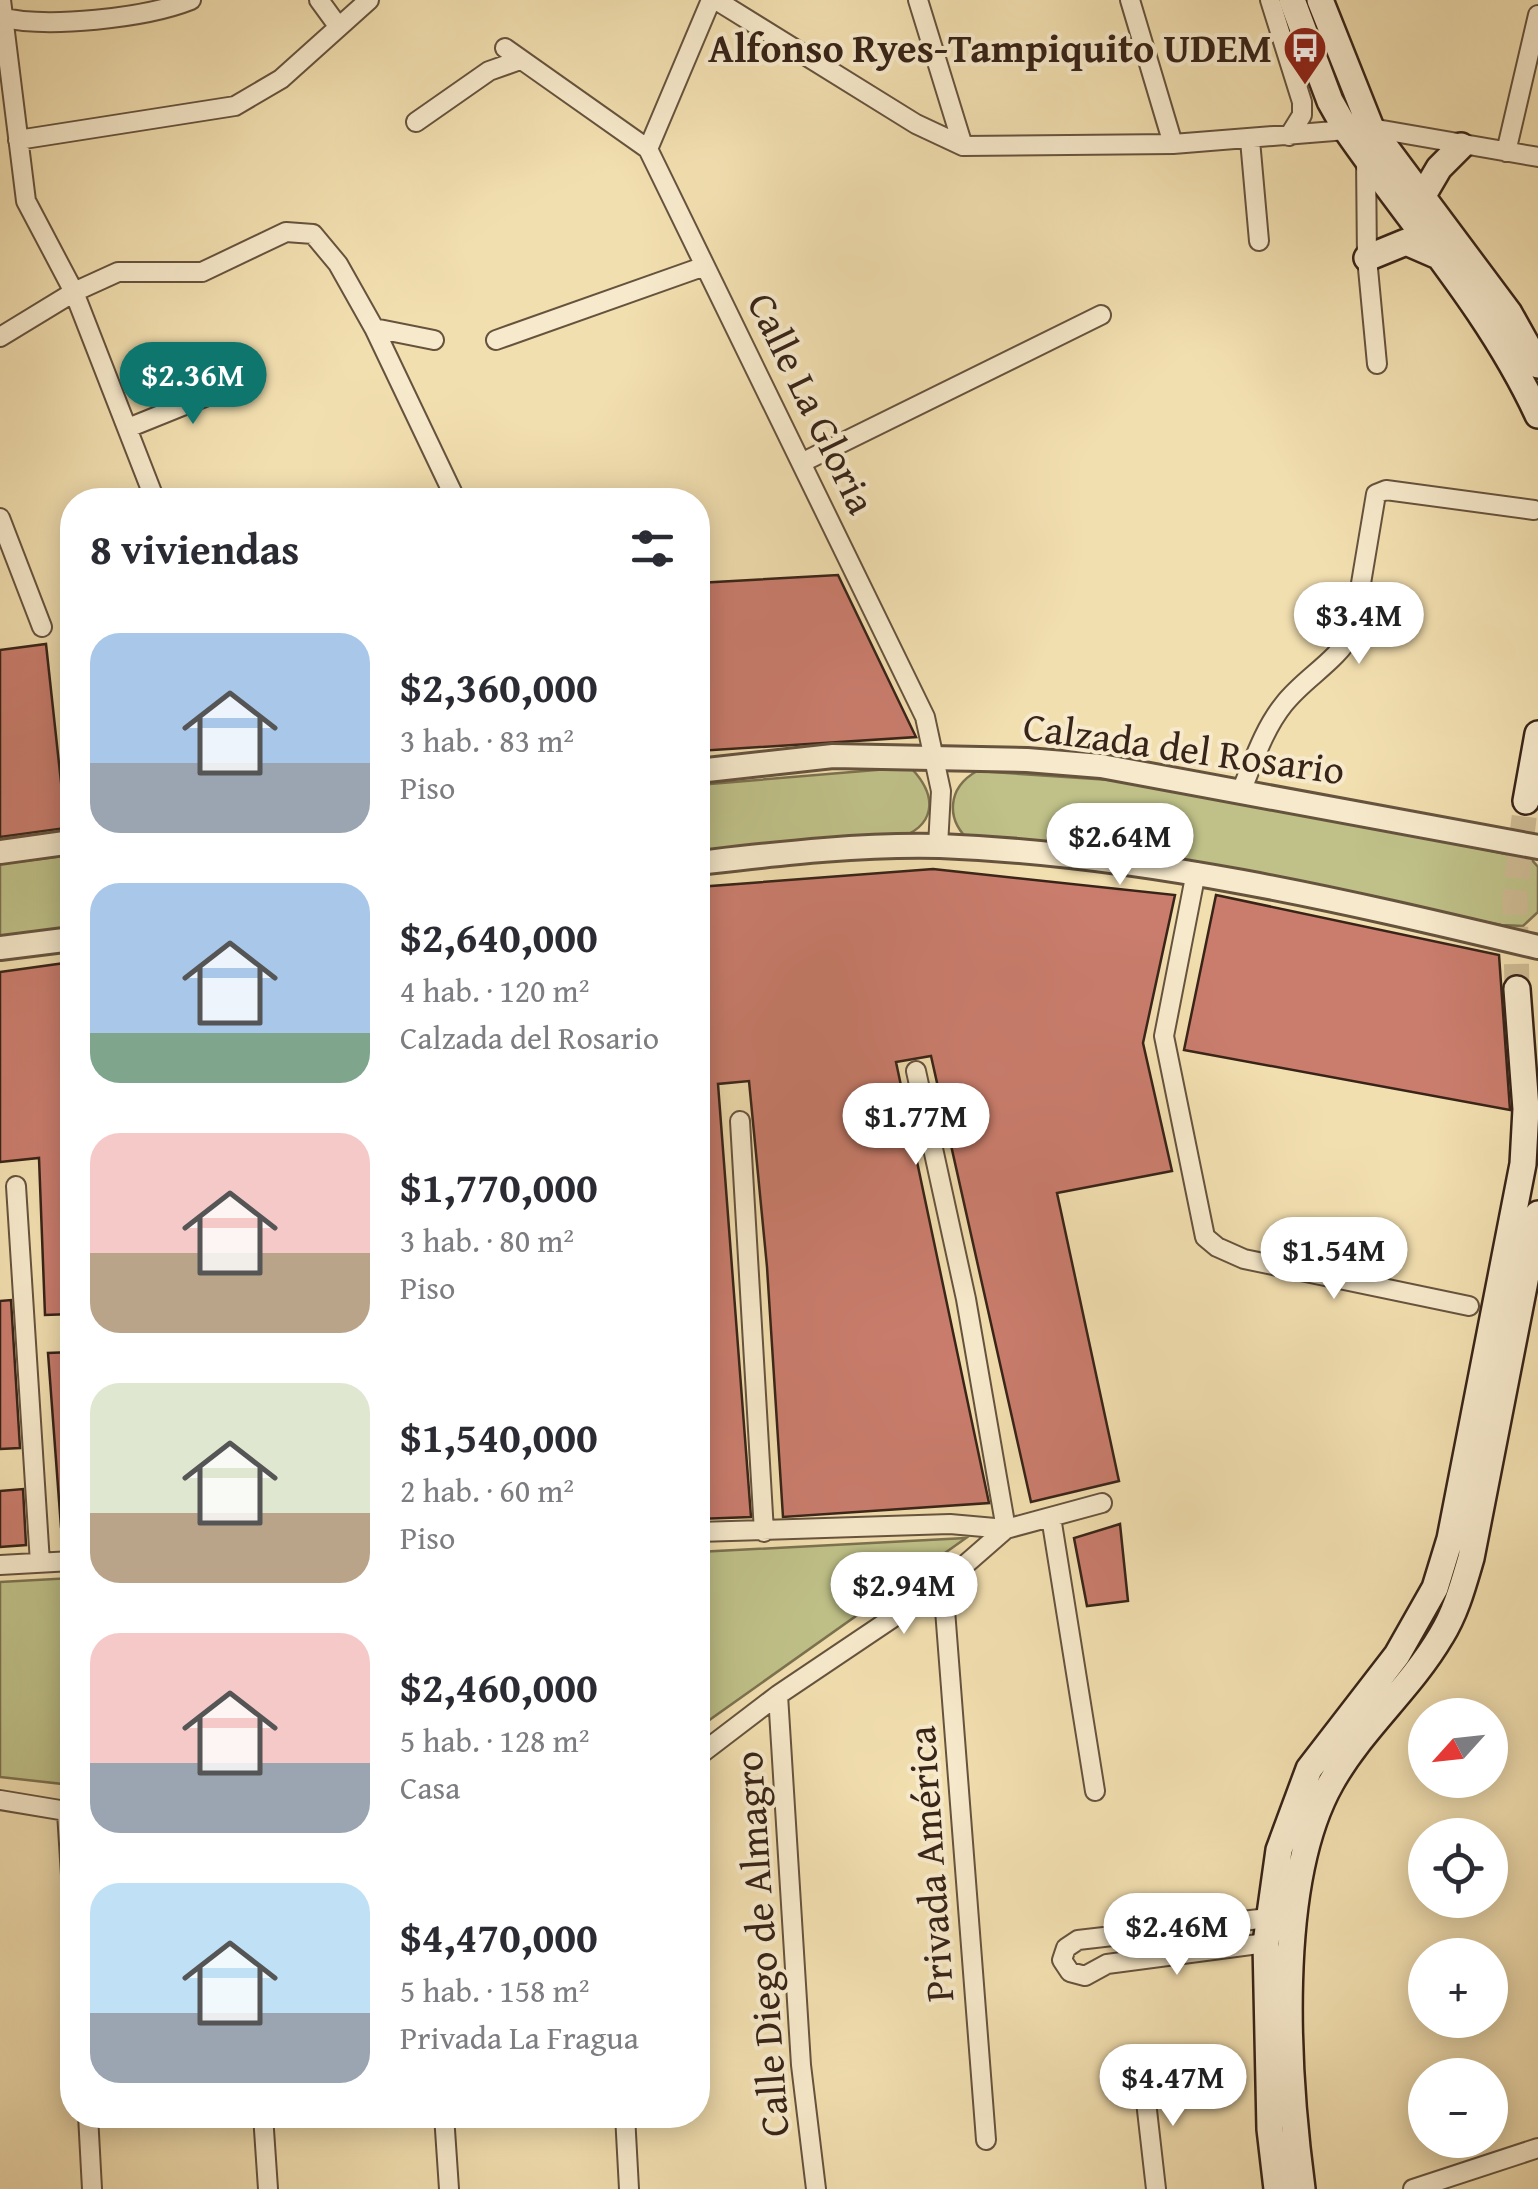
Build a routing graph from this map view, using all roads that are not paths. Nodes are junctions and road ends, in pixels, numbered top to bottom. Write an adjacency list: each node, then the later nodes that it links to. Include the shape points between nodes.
1 (191, 0): 10 (street, via 27,24)
2 (318, 0): 12 (street)
3 (370, 0): 12 (street)
4 (714, 0): 20 (street, via 916,124); 22 (street)
5 (918, 0): 20 (street)
6 (1130, 0): 19 (street)
7 (1270, 0): 16 (street, via 1302,102)
8 (1292, 0): 13 (main road)
9 (1320, 0): 13 (main road)
10 (1, 12): 17 (street)
11 (1538, 16): 23 (street)
12 (338, 26): 17 (street, via 281,79 235,106)
13 (1340, 94): 15 (main road)
14 (416, 122): 22 (street, via 512,54)
15 (1359, 130): 16 (street); 21 (street); 25 (main road); 26 (main road)
16 (1289, 136): 18 (street)
17 (18, 140): 31 (street, via 26,200)
18 (1250, 140): 19 (street); 27 (street)
19 (1172, 144): 20 (street)
20 (964, 146)
21 (1461, 146): 23 (street); 26 (main road)
22 (648, 149): 30 (street, Calle La Gloria)
23 (1506, 152): 24 (street)
24 (1538, 157)
25 (1366, 159): 28 (main road); 29 (street)
26 (1422, 197): 38 (main road, via 1510,313)
27 (1259, 240)
28 (1439, 257): 29 (main road, via 1406,242); 40 (main road, via 1516,366)
29 (1367, 258): 37 (street)
30 (705, 266): 36 (street); 42 (street, Calle La Gloria)
31 (74, 292): 33 (street, via 118,272 216,269 268,239 300,230 324,243); 34 (street); 41 (street)
32 (1101, 315): 42 (street)
33 (374, 328): 35 (street); 44 (street)
34 (0, 337)
35 (434, 340)
36 (496, 340)
37 (1377, 364)
38 (1538, 365)
39 (242, 382): 41 (street)
40 (1538, 415)
41 (128, 428): 43 (street)
42 (803, 462): 49 (street, Calle La Gloria, via 912,689)
43 (150, 488)
44 (450, 488)
45 (1534, 510): 51 (street, via 1380,492 1353,630 1345,647 1285,702)
46 (0, 518): 47 (street)
47 (42, 627)
48 (1538, 734): 52 (main road)
49 (938, 759): 50 (street, Calzada del Rosario, via 833,756); 51 (street, Calzada del Rosario, via 1101,766); 54 (street, Calle La Gloria)
50 (710, 770)
51 (1242, 788): 55 (street, Calzada del Rosario)
52 (1526, 800)
53 (60, 844): 56 (street)
54 (938, 846): 57 (street); 58 (street)
55 (1538, 847)
56 (0, 852)
57 (710, 863)
58 (1196, 872): 60 (street); 67 (street, via 1164,1036 1206,1236 1244,1260)
59 (60, 940): 61 (street)
60 (1538, 947)
61 (0, 948)
62 (1518, 989): 82 (main road, via 1526,1110 1522,1164 1450,1540 1419,1622 1309,1769 1279,1850)
63 (916, 1072): 70 (street, via 966,1299)
64 (740, 1121): 72 (street)
65 (16, 1186): 74 (street)
66 (1538, 1214): 97 (main road, via 1460,1597 1418,1670 1330,1783 1302,1855 1292,2000)
67 (1469, 1306)
68 (1102, 1503): 69 (street)
69 (1051, 1517): 70 (street); 79 (street)
70 (1006, 1529): 72 (street, via 950,1524); 76 (street)
71 (710, 1532): 72 (street)
72 (764, 1532)
73 (60, 1561): 74 (street)
74 (40, 1562): 75 (street)
75 (0, 1565)
76 (943, 1584): 77 (street); 88 (street, Privada América)
77 (778, 1694): 78 (street); 94 (street, Calle Diego de Almagro, via 801,2065)
78 (710, 1747)
79 (1095, 1791)
80 (0, 1800): 81 (street)
81 (60, 1810)
82 (1267, 1930): 82 (street, via 1078,1940 1062,1960 1070,1972 1085,1976 1107,1964); 96 (main road)
83 (1142, 2075): 95 (street)
84 (89, 2128): 90 (street)
85 (264, 2128): 91 (street)
86 (445, 2128): 92 (street)
87 (626, 2128): 93 (street)
88 (986, 2140)
89 (1538, 2148): 98 (street)
90 (92, 2189)
91 (268, 2189)
92 (449, 2189)
93 (629, 2189)
94 (816, 2189)
95 (1156, 2189)
96 (1277, 2189)
97 (1302, 2189)
98 (1413, 2189)

